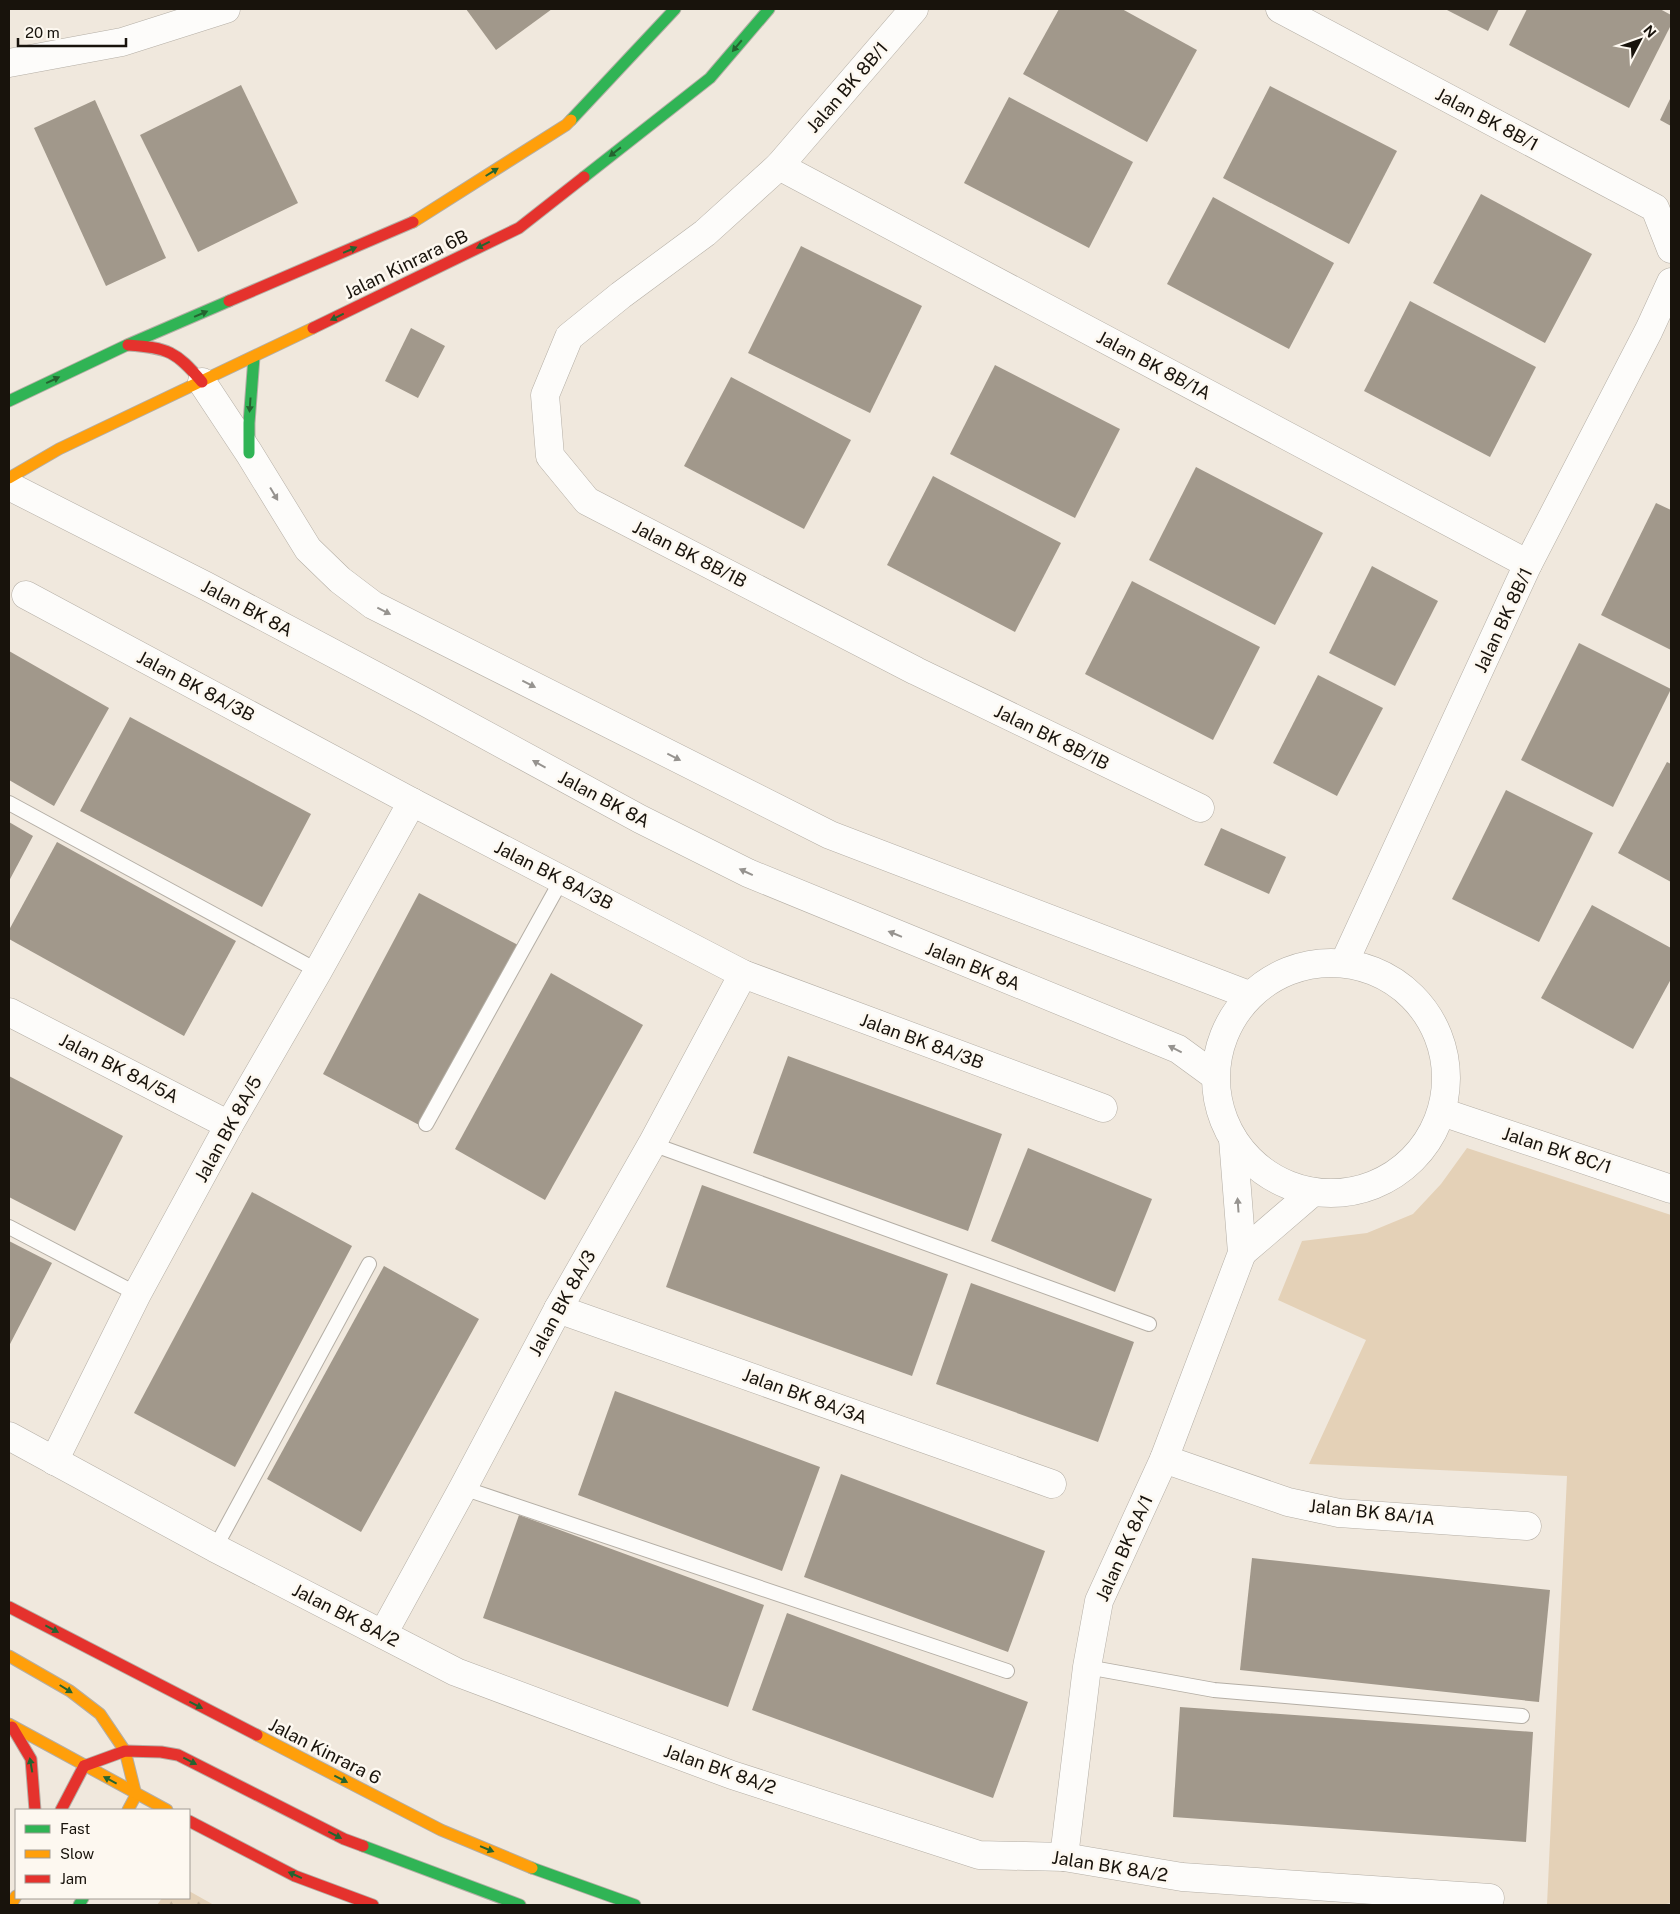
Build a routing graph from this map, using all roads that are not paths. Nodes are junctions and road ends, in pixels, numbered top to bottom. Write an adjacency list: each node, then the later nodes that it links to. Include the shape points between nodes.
1 (226, 9): 6 (street, via 122,42)
2 (675, 9): 10 (main road, Jalan Kinrara 6B, one-way to 2, via 409,225 566,125)
3 (769, 9): 11 (main road, Jalan Kinrara 6B, one-way to 11, via 710,78 519,228)
4 (914, 9): 7 (street, Jalan BK 8B/1)
5 (1280, 9): 8 (street, Jalan BK 8B/1, via 1655,208)
6 (9, 63)
7 (779, 166): 17 (street, Jalan BK 8B/1A); 21 (street, Jalan BK 8B/1B, via 705,233 569,337 545,395 550,456 587,501 916,671)
8 (1671, 249)
9 (1671, 282): 17 (street, Jalan BK 8B/1)
10 (127, 345): 12 (main road, via 173,352 186,361); 13 (main road, Jalan Kinrara 6B, one-way to 10)
11 (254, 357): 12 (main road, Jalan Kinrara 6B); 14 (main road, one-way to 14)
12 (202, 382): 14 (street); 15 (main road, Jalan Kinrara 6B, via 58,449)
13 (9, 401)
14 (249, 453): 26 (street, one-way to 26, via 308,549 340,580 373,605 830,835)
15 (9, 478)
16 (9, 486): 28 (street, Jalan BK 8A, one-way to 16, via 1178,1049 748,873 640,819 206,586)
17 (1528, 564): 23 (street, Jalan BK 8B/1)
18 (26, 595): 19 (street, Jalan BK 8A/3B)
19 (412, 802): 22 (street, Jalan BK 8A/3B); 24 (street, Jalan BK 8A/5)
20 (9, 803): 24 (lane)
21 (1200, 808)
22 (562, 879): 25 (street, Jalan BK 8A/3B); 31 (lane)
23 (1344, 963): 26 (street, via 1318,962 1292,968); 30 (street, via 1392,980 1428,1015 1446,1062)
24 (318, 971): 32 (street, Jalan BK 8A/5)
25 (743, 974): 29 (street, Jalan BK 8A/3B); 34 (street, Jalan BK 8A/3)
26 (1249, 995): 28 (street, via 1231,1019 1219,1047)
27 (9, 1012): 32 (street, Jalan BK 8A/5A)
28 (1215, 1076): 33 (street, via 1220,1109)
29 (1103, 1108)
30 (1442, 1112): 35 (street, Jalan BK 8C/1); 36 (street, via 1428,1142 1406,1166 1378,1184 1346,1192)
31 (426, 1124)
32 (228, 1125): 40 (street, Jalan BK 8A/5)
33 (1233, 1139): 36 (street, via 1254,1164 1281,1182); 38 (street, Jalan BK 8A/1, one-way to 33)
34 (652, 1144): 41 (street, Jalan BK 8A/3); 42 (lane)
35 (1671, 1189)
36 (1313, 1192): 38 (street, Jalan BK 8A/1)
37 (9, 1227): 40 (lane)
38 (1242, 1253): 44 (street, Jalan BK 8A/1)
39 (369, 1264): 49 (lane)
40 (137, 1294): 45 (street, Jalan BK 8A/5)
41 (558, 1309): 46 (street, Jalan BK 8A/3A); 47 (street, Jalan BK 8A/3)
42 (1148, 1324)
43 (9, 1436): 45 (street, Jalan BK 8A/2)
44 (1164, 1459): 48 (street, Jalan BK 8A/1A, via 1288,1502 1339,1513); 53 (street, Jalan BK 8A/1, via 1099,1601)
45 (54, 1461): 49 (street, Jalan BK 8A/2)
46 (1052, 1484)
47 (463, 1488): 51 (street, Jalan BK 8A/3); 54 (lane)
48 (1527, 1526)
49 (215, 1548): 51 (street, Jalan BK 8A/2)
50 (9, 1607): 71 (main road, Jalan Kinrara 6, one-way to 71, via 441,1830 537,1870)
51 (383, 1634): 67 (street, Jalan BK 8A/2, via 456,1672 732,1775 979,1855)
52 (9, 1656): 57 (main road, one-way to 57, via 70,1691 100,1714)
53 (1087, 1667): 55 (lane, via 1214,1690); 67 (street, Jalan BK 8A/1)
54 (1007, 1671)
55 (1522, 1716)
56 (10, 1725): 58 (main road); 60 (main road, one-way to 56, via 31,1759)
57 (125, 1751): 58 (main road); 59 (main road); 70 (main road, one-way to 70, via 178,1756 344,1840)
58 (84, 1766): 59 (main road, one-way to 58); 61 (main road)
59 (136, 1794): 62 (main road); 63 (main road)
60 (35, 1809)
61 (62, 1809)
62 (128, 1809)
63 (165, 1809)
64 (190, 1822): 66 (main road)
65 (208, 1845): 66 (main road)
66 (237, 1846): 69 (main road, one-way to 66, via 295,1876)
67 (1064, 1857): 68 (street, Jalan BK 8A/2, via 1182,1877)
68 (1490, 1898)
69 (373, 1905)
70 (520, 1905)
71 (636, 1905)

